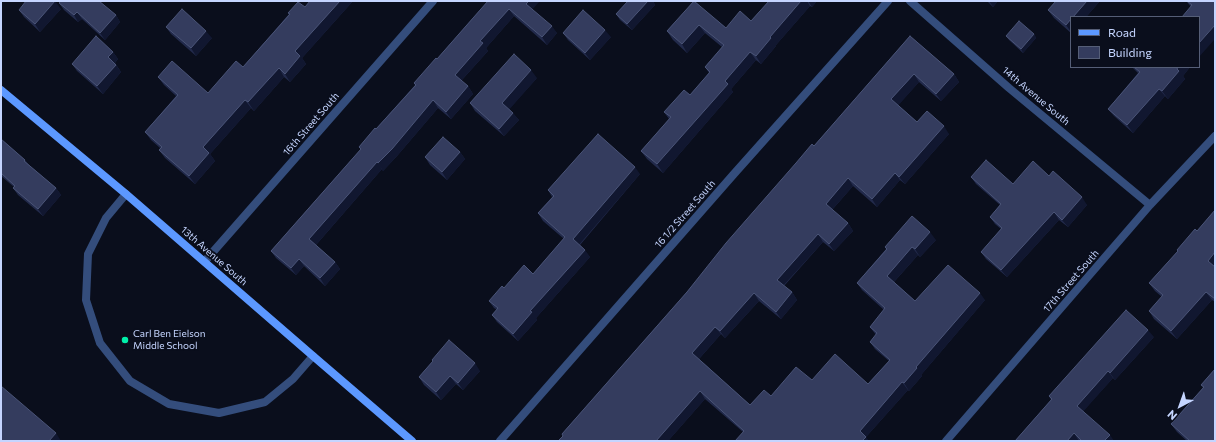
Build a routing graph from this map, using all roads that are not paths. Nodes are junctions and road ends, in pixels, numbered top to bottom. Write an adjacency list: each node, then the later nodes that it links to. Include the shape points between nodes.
1 (432, 1): 8 (street, 16th Street South)
2 (888, 1): 11 (street, 16 1/2 Street South)
3 (910, 1): 7 (street, 14th Avenue South, via 1009,88)
4 (1, 90): 6 (main road, 13th Avenue South)
5 (1215, 136): 7 (street, 17th Street South)
6 (126, 194): 8 (main road, 13th Avenue South); 9 (street, via 106,218 88,254 86,300 100,343 130,381 169,404 219,413 265,402 293,378)
7 (1150, 205): 12 (street, 17th Street South)
8 (204, 260): 9 (main road, 13th Avenue South)
9 (313, 356): 10 (main road, 13th Avenue South)
10 (412, 441)
11 (500, 441)
12 (946, 441)

